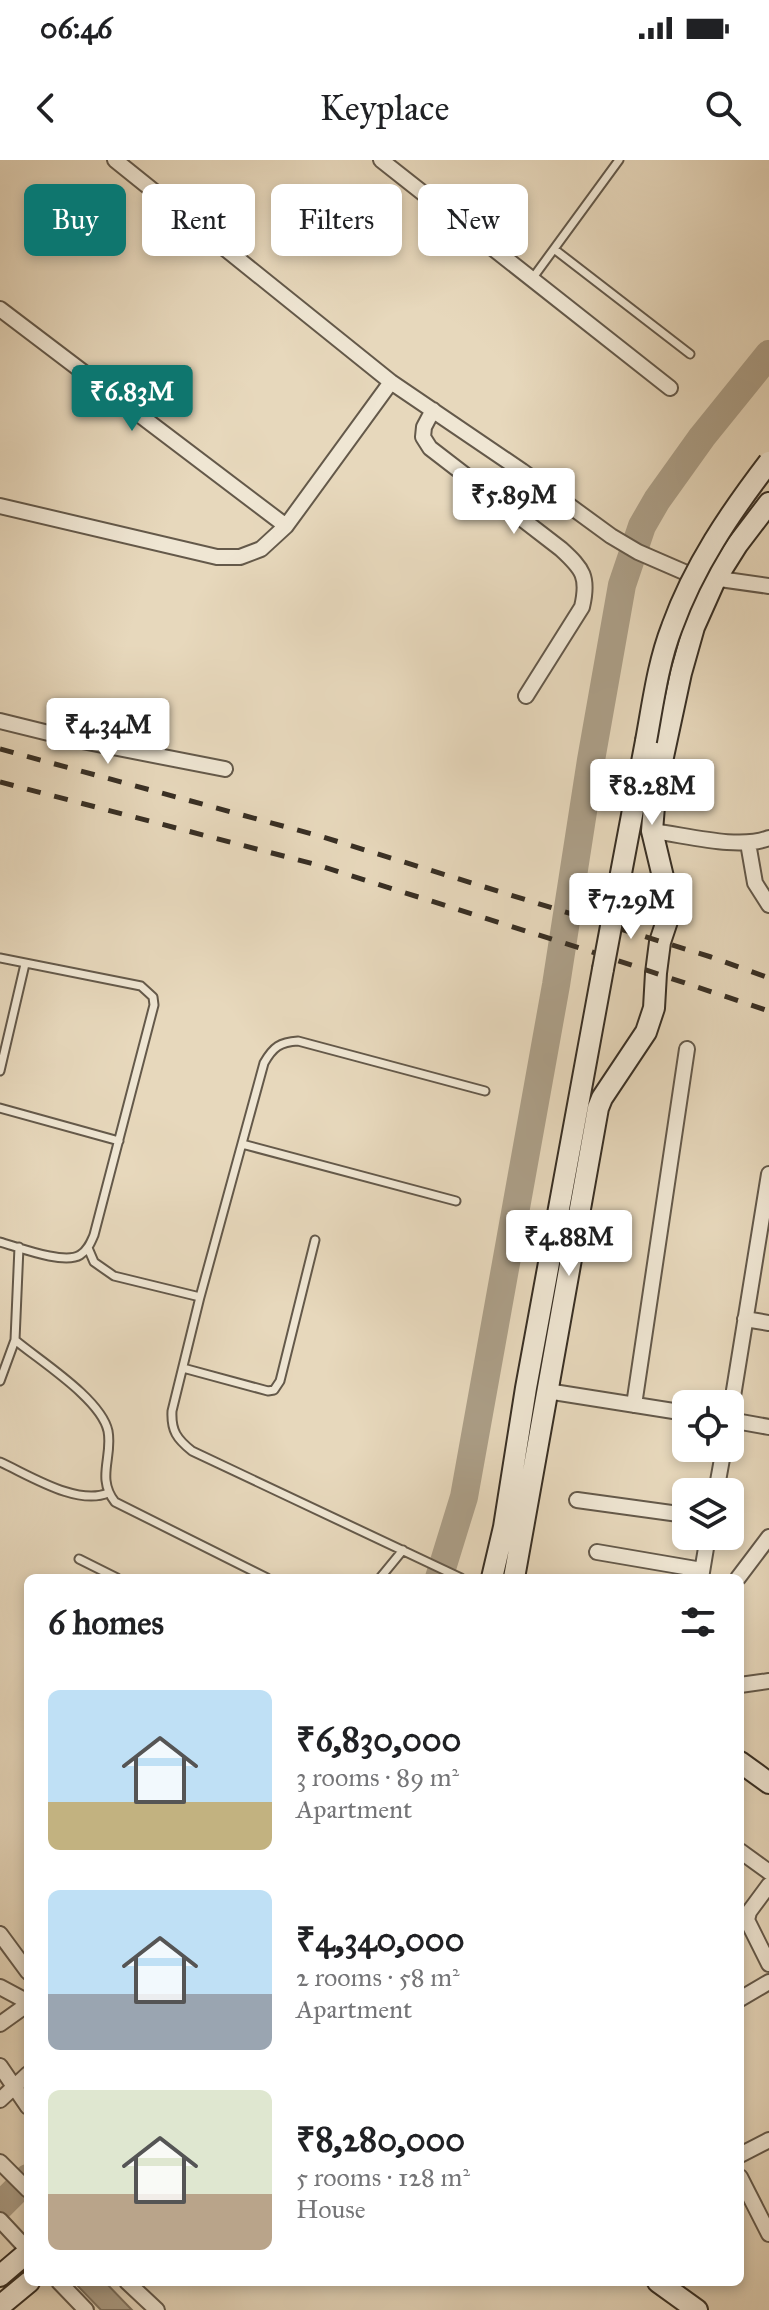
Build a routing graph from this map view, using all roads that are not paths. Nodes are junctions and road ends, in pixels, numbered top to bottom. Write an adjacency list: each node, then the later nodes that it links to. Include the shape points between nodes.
1 (115, 160): 8 (street)
2 (381, 160): 5 (street)
3 (619, 160): 4 (lane)
4 (554, 249): 5 (lane); 7 (lane)
5 (532, 279): 9 (street)
6 (0, 309): 14 (street)
7 (690, 354)
8 (391, 382): 10 (street); 14 (street)
9 (670, 388)
10 (433, 410): 15 (street, via 611,536 691,575); 17 (street, via 423,437 430,448 561,549 585,578 582,607)
11 (769, 462): 63 (street, bridge, via 707,550 671,628 658,679)
12 (769, 503): 15 (street)
13 (0, 506): 14 (street, via 217,557 240,557 261,549)
14 (286, 526)
15 (715, 580): 16 (street); 20 (street, via 681,673)
16 (769, 586)
17 (526, 696)
18 (0, 721): 19 (street)
19 (225, 769)
20 (652, 831): 22 (street); 45 (street, via 669,902 654,1008 646,1032 598,1108)
21 (769, 838): 22 (street)
22 (748, 843): 23 (street, via 755,883)
23 (769, 905)
24 (0, 958): 25 (lane)
25 (25, 964): 27 (lane); 30 (lane, via 141,986 153,997)
26 (687, 1049): 46 (street)
27 (0, 1071)
28 (485, 1091): 31 (lane, via 312,1044 283,1042 264,1063)
29 (0, 1108): 30 (lane)
30 (119, 1141): 37 (lane)
31 (242, 1144): 33 (lane); 38 (lane)
32 (769, 1174): 39 (street)
33 (456, 1201)
34 (315, 1240): 42 (lane, via 274,1390)
35 (0, 1242): 36 (lane)
36 (19, 1247): 37 (lane, via 65,1259); 41 (lane)
37 (88, 1248): 38 (lane, via 94,1262 114,1276)
38 (200, 1297): 42 (lane)
39 (745, 1319): 40 (street); 44 (street)
40 (769, 1323)
41 (15, 1340): 43 (lane); 51 (lane, via 101,1415 108,1431)
42 (183, 1368): 55 (lane, via 171,1426 184,1445)
43 (0, 1381)
44 (734, 1390)
45 (547, 1391): 46 (street); 64 (street)
46 (634, 1405): 47 (street)
47 (672, 1411)
48 (744, 1421): 49 (street)
49 (769, 1427)
50 (0, 1462): 51 (lane, via 76,1496)
51 (108, 1493): 60 (lane, via 131,1512)
52 (577, 1500): 53 (street)
53 (672, 1513)
54 (769, 1537): 66 (street)
55 (403, 1550): 61 (lane); 62 (lane)
56 (706, 1550): 65 (street)
57 (597, 1552): 65 (street)
58 (79, 1559): 59 (lane)
59 (109, 1574)
60 (259, 1574)
61 (383, 1574)
62 (454, 1574)
63 (493, 1574)
64 (515, 1574)
65 (702, 1574)
66 (741, 1574)
67 (769, 1681): 68 (street)
68 (744, 1684)
69 (744, 1765): 70 (street)
70 (769, 1783)
71 (744, 1854): 72 (street)
72 (769, 1872)
73 (769, 1885): 75 (street, via 747,1920)
74 (0, 1934): 76 (street)
75 (769, 1964)
76 (24, 1967)
77 (769, 1982): 79 (street)
78 (0, 1987): 80 (street)
79 (744, 1997)
80 (24, 2001)
81 (24, 2006): 82 (street)
82 (1, 2021)
83 (0, 2066): 85 (street)
84 (24, 2078): 85 (street)
85 (14, 2087): 86 (street); 87 (street)
86 (0, 2100)
87 (24, 2101)
88 (769, 2140): 89 (street)
89 (744, 2153)
90 (1, 2164): 92 (street)
91 (744, 2185): 94 (street)
92 (24, 2186)
93 (2, 2222): 95 (street)
94 (769, 2234)
95 (24, 2247)
96 (24, 2255): 97 (street)
97 (0, 2276)
98 (24, 2286): 102 (street)
99 (63, 2286): 103 (street)
100 (131, 2286): 104 (street)
101 (664, 2286): 105 (street)
102 (0, 2306)
103 (86, 2310)
104 (157, 2310)
105 (697, 2310)

